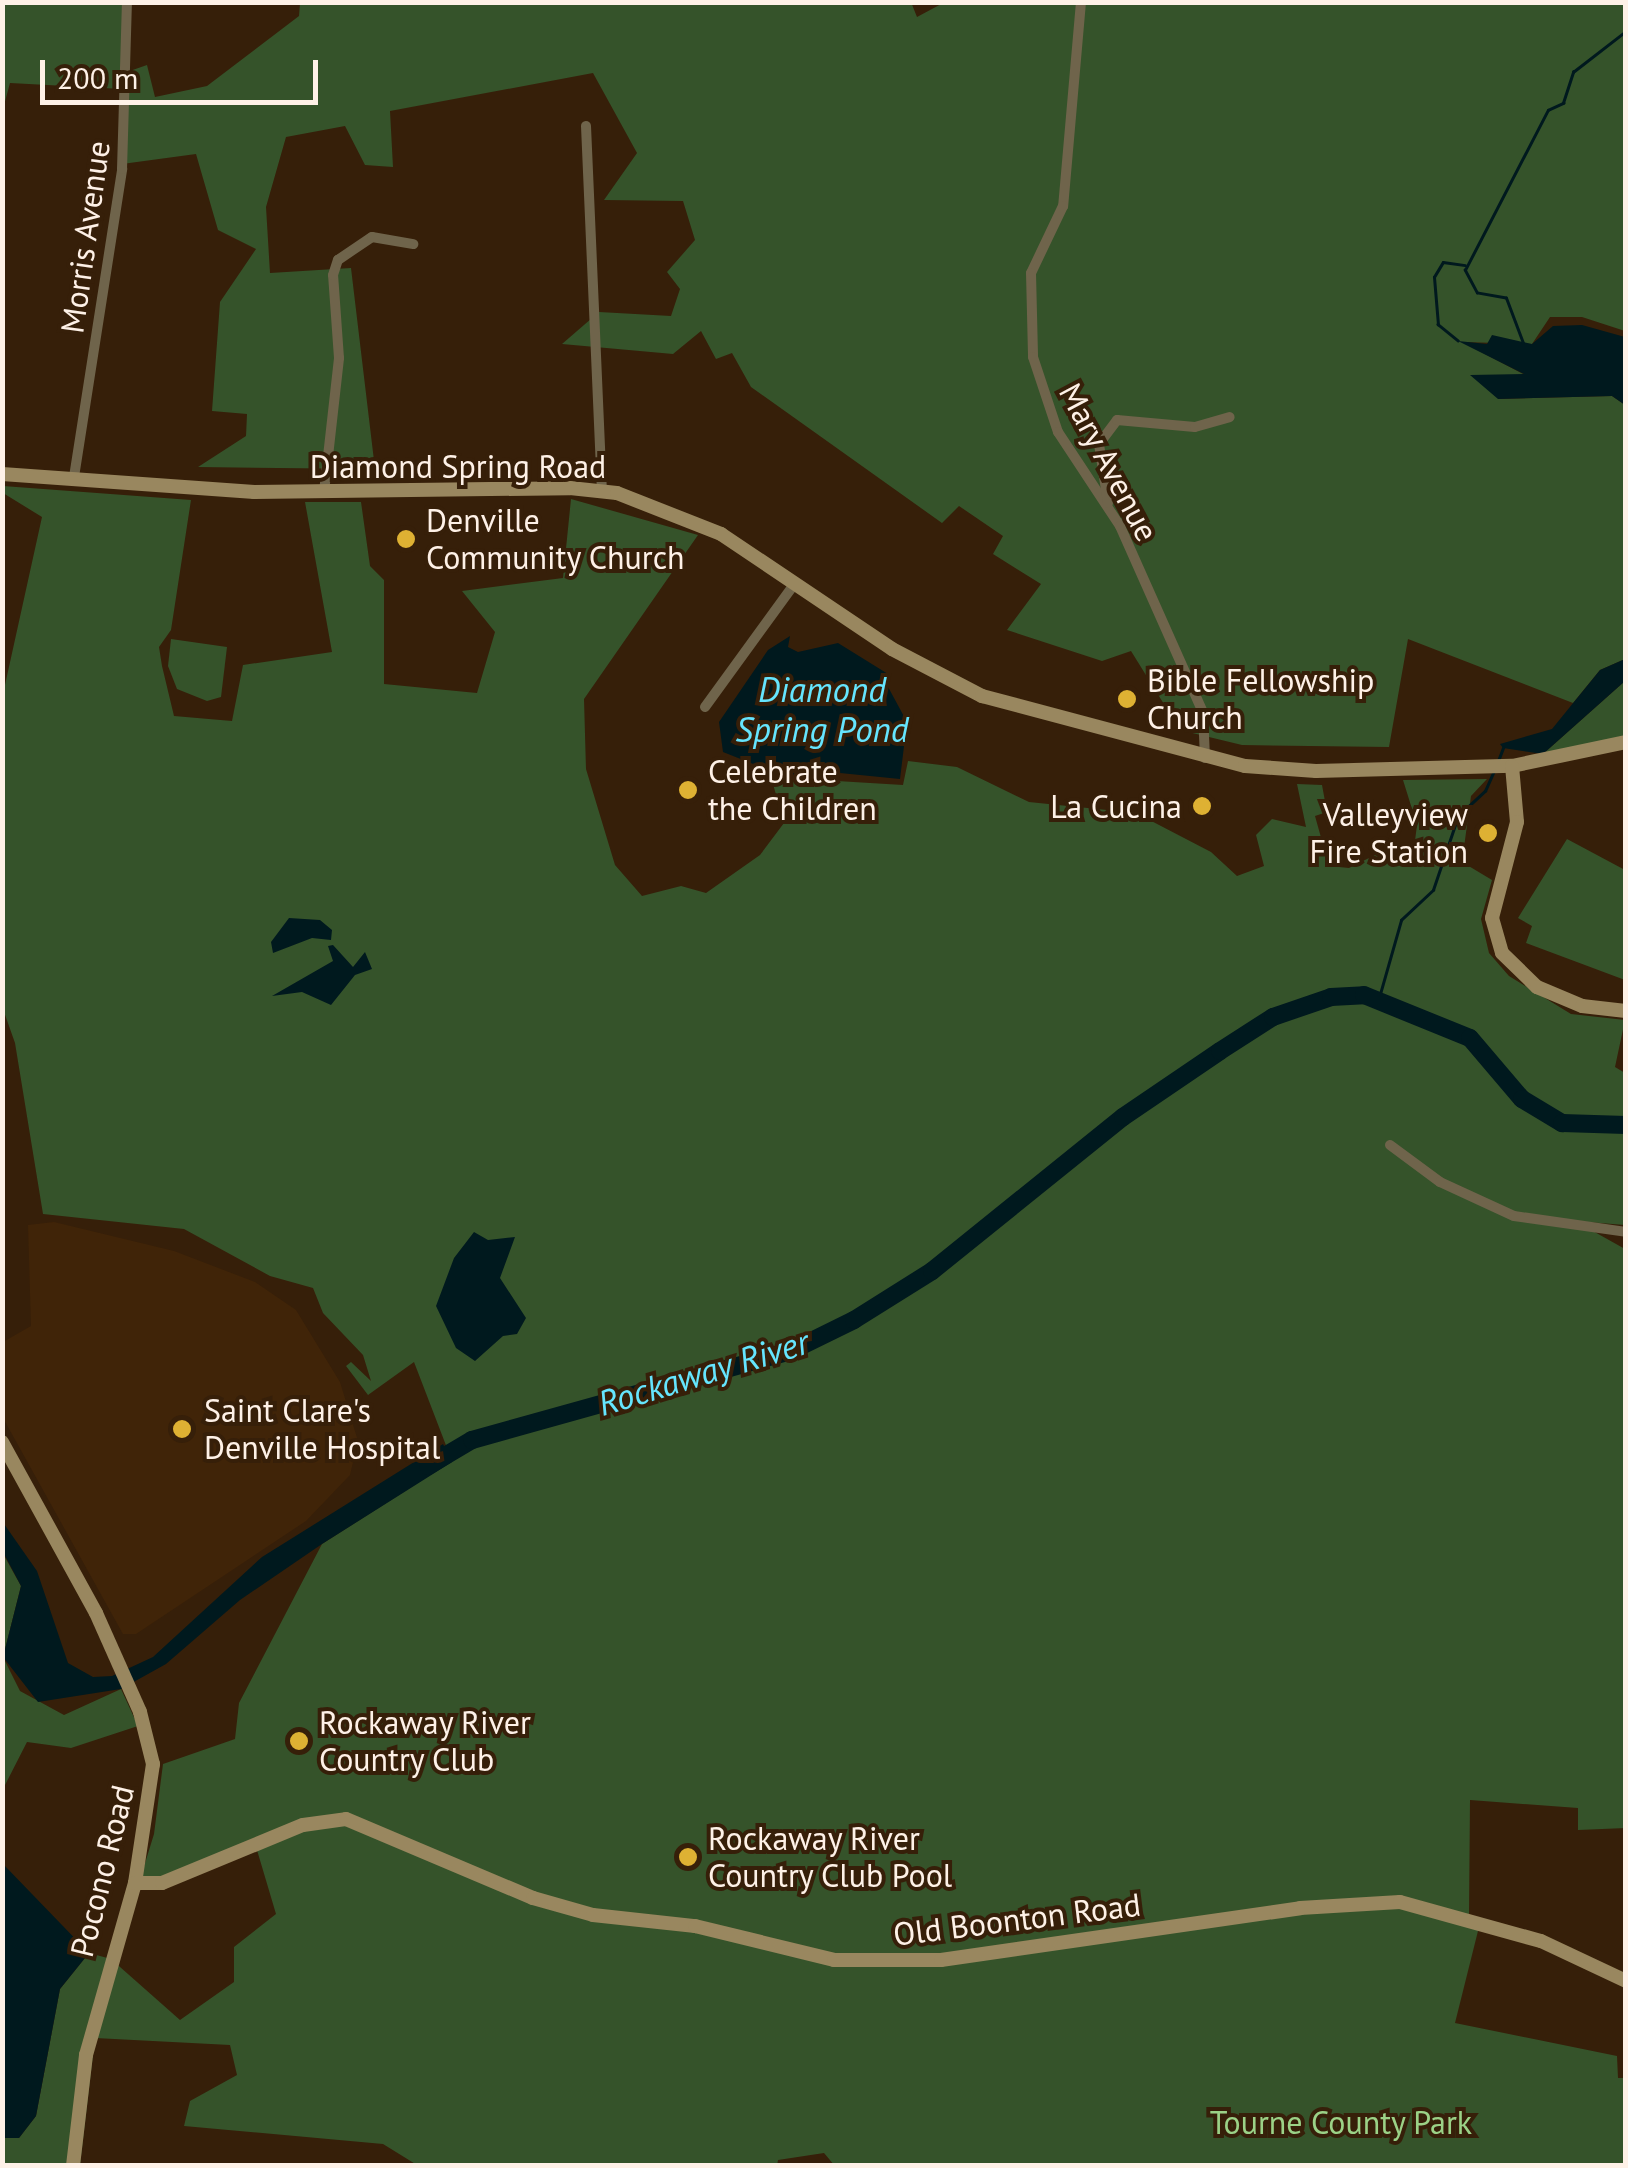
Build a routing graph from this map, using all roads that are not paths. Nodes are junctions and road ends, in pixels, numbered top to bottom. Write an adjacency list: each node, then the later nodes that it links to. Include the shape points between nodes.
1 (127, 2): 7 (street, Morris Avenue, via 118,206)
2 (1082, 2): 10 (street, Mary Avenue, via 1063,206 1031,273 1030,310 1043,400)
3 (586, 126): 8 (street)
4 (412, 244): 9 (street, via 372,237 338,260 333,275 339,358)
5 (1230, 416): 10 (street, via 1195,427 1117,420 1100,444)
6 (2, 474): 7 (street, Diamond Spring Road)
7 (74, 477): 9 (street, Diamond Spring Road)
8 (602, 491): 9 (street, Diamond Spring Road); 11 (street, Diamond Spring Road, via 700,522)
9 (324, 492)
10 (1108, 503): 14 (street, Mary Avenue, via 1203,712)
11 (796, 583): 12 (street); 14 (street, Diamond Spring Road, via 892,649 968,690)
12 (704, 707)
13 (1626, 742): 15 (street, Diamond Spring Road)
14 (1205, 759): 15 (street, Diamond Spring Road, via 1290,771)
15 (1507, 767): 16 (street, via 1517,822 1492,918 1502,953 1536,987 1582,1006)
16 (1626, 1012)
17 (1390, 1145): 18 (street, via 1474,1201 1514,1216)
18 (1626, 1232)
19 (2, 1442): 20 (street, Pocono Road, via 59,1538 120,1663 150,1745 153,1782)
20 (135, 1883): 21 (street, Old Boonton Road, via 162,1883 302,1825 346,1819 533,1898 593,1915 695,1926 834,1960 940,1960 1300,1908 1400,1902 1540,1942); 22 (street, Pocono Road, via 94,2018)
21 (1626, 1982)
22 (73, 2166)

